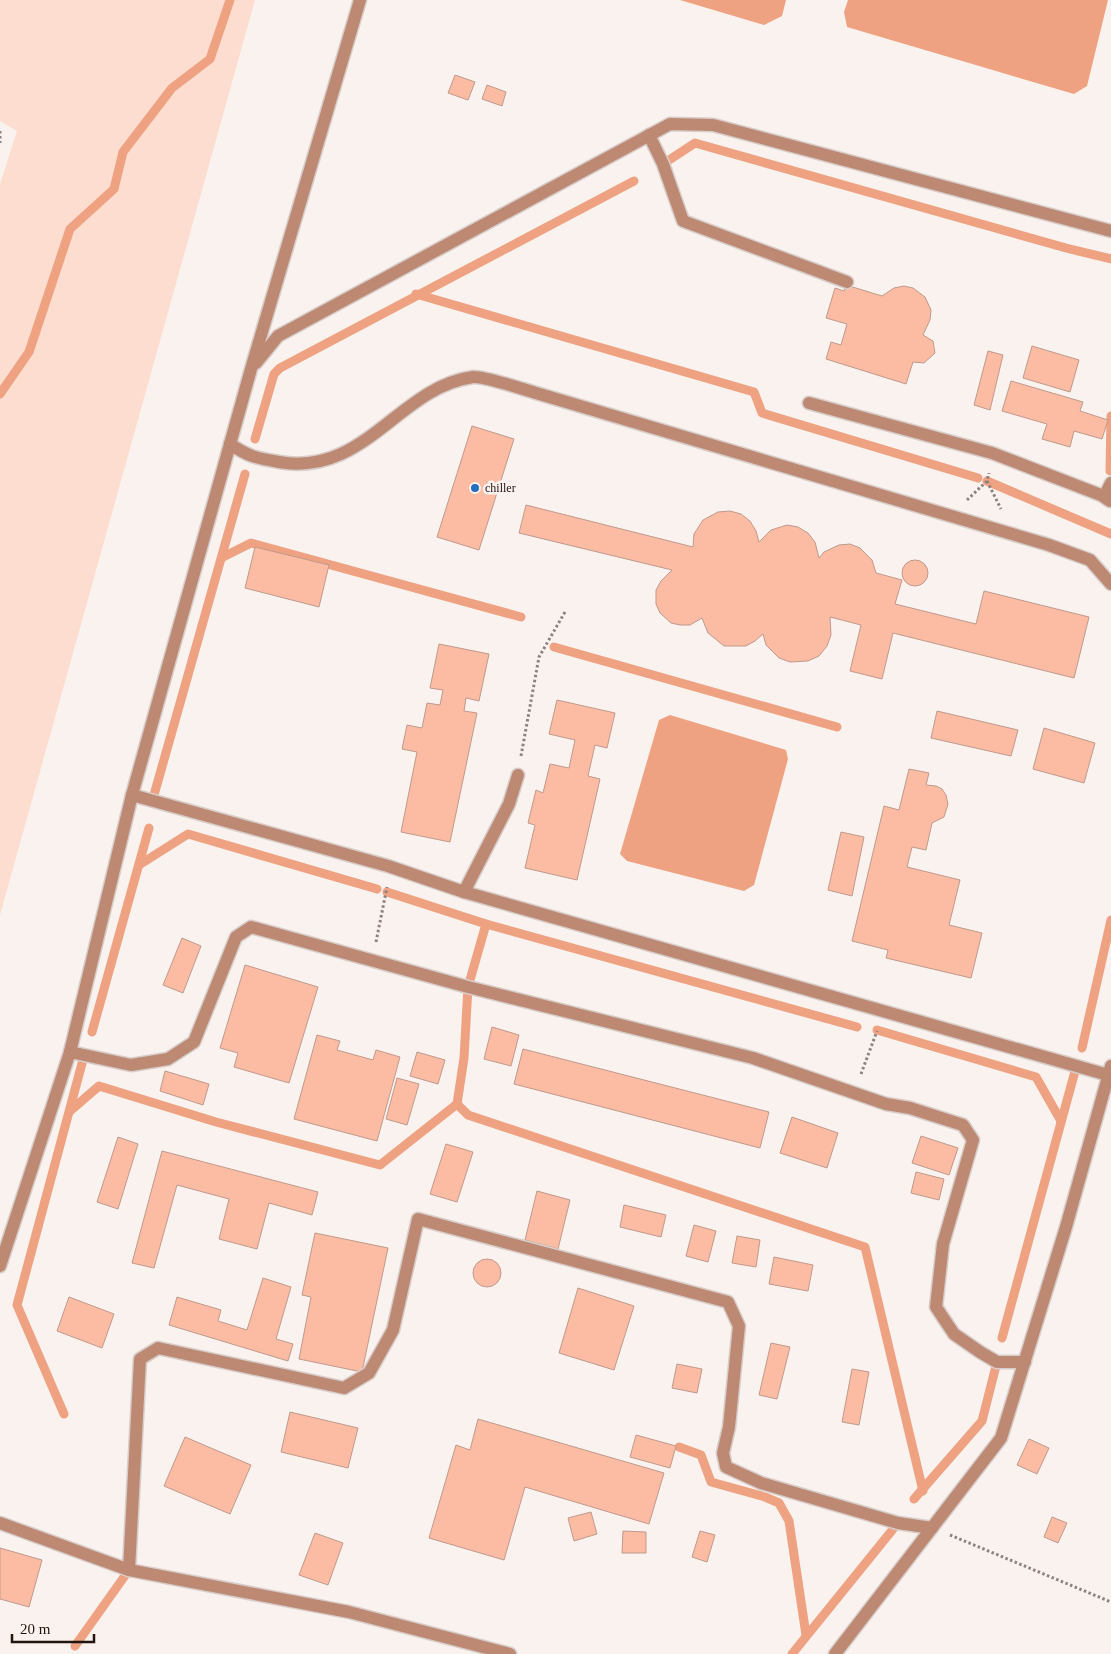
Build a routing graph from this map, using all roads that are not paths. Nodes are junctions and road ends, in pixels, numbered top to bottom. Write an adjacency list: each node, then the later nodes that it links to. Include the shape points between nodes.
1 (360, 0): 5 (lane)
2 (649, 135): 3 (lane, via 670,124 713,125); 4 (lane, via 683,222); 5 (lane, via 278,336)
3 (1111, 231)
4 (847, 282)
5 (251, 369): 7 (lane)
6 (809, 403): 9 (lane, via 992,453)
7 (230, 444): 10 (lane, via 248,456 299,466 344,455 437,388 474,377 1049,545 1090,560); 12 (lane)
8 (1111, 483): 9 (lane)
9 (1109, 499)
10 (1111, 584)
11 (518, 775): 13 (lane, via 509,804)
12 (132, 795): 13 (lane, via 388,866); 14 (lane)
13 (464, 892): 15 (lane, via 882,1011)
14 (70, 1052): 16 (lane); 17 (lane, via 130,1065 168,1059 194,1042 236,937 251,927 468,987 753,1058 886,1104 963,1125 973,1140 943,1244 936,1307 954,1334 980,1352 997,1362)
15 (1110, 1071): 17 (lane)
16 (0, 1266)
17 (1025, 1362): 19 (lane, via 1001,1438)
18 (0, 1523): 20 (lane)
19 (932, 1528): 20 (lane, via 898,1523 770,1486 726,1467 723,1453 729,1427 739,1326 728,1302 418,1219 393,1330 369,1373 344,1388 158,1348 140,1359); 22 (lane)
20 (129, 1570): 21 (lane, via 349,1612)
21 (510, 1654)
22 (835, 1654)

